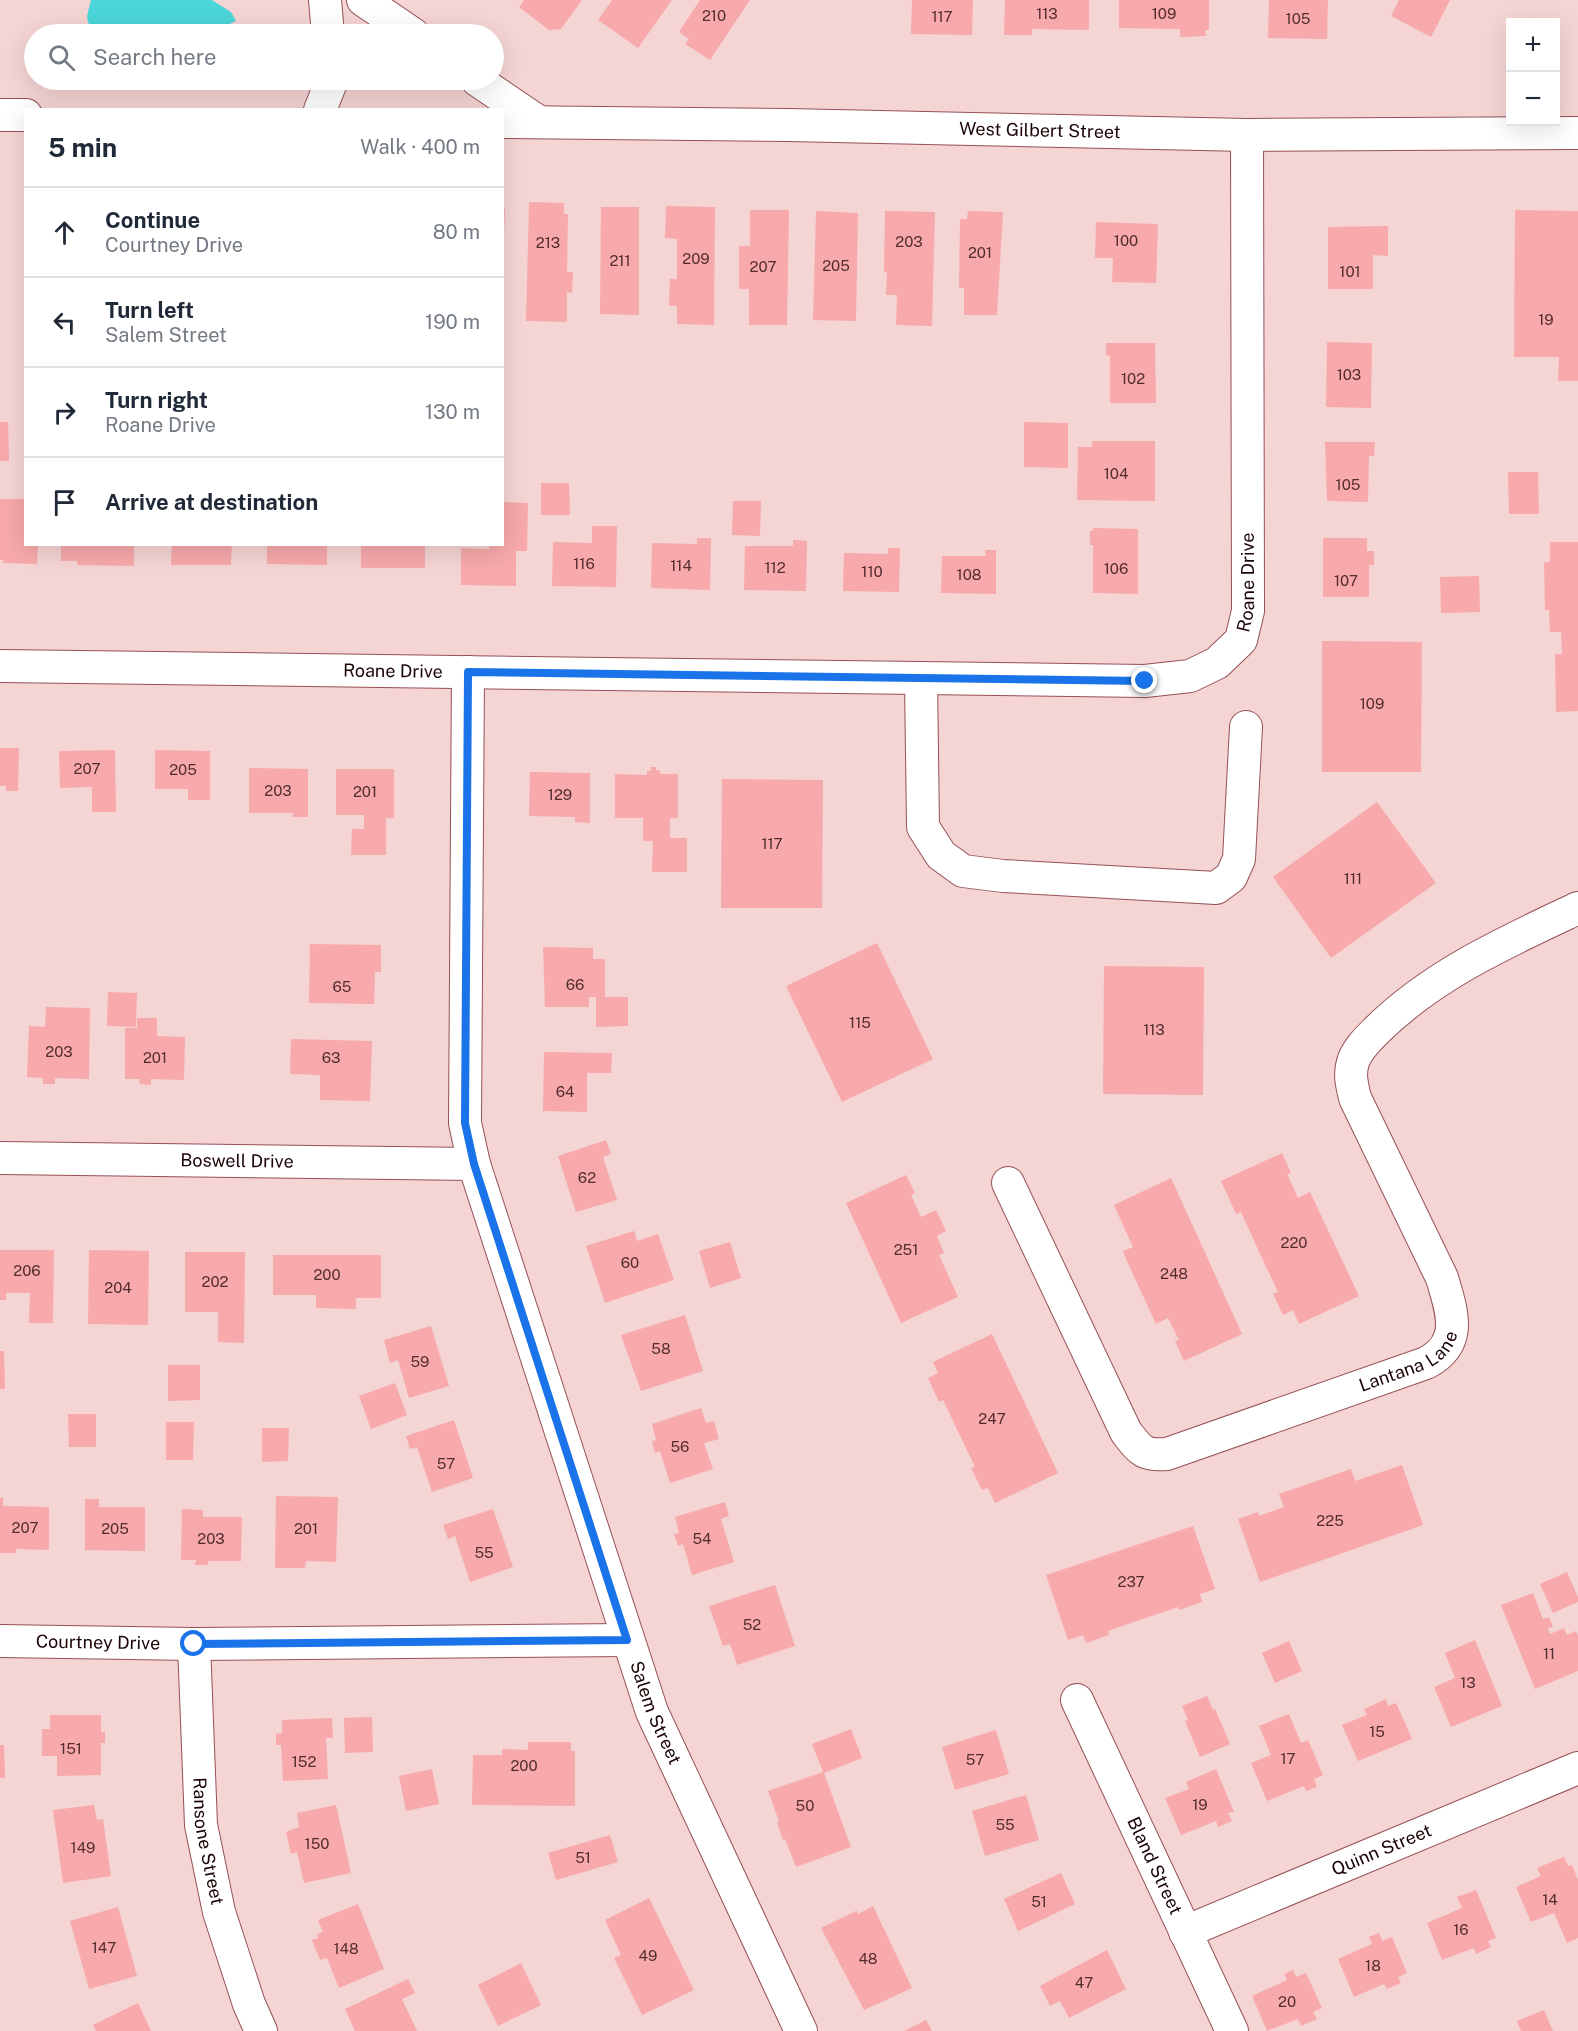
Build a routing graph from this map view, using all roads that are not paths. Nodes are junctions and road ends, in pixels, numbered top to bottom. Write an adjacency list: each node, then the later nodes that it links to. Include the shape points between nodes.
1 (325, 0): 3 (street)
2 (363, 0): 4 (street)
3 (327, 24)
4 (398, 24)
5 (328, 90): 7 (street)
6 (492, 90): 11 (street)
7 (321, 108)
8 (0, 115): 9 (street)
9 (24, 115)
10 (504, 122): 11 (street, West Gilbert Street)
11 (539, 122): 13 (street, West Gilbert Street)
12 (1578, 133): 13 (street, West Gilbert Street)
13 (1247, 135): 16 (street, Roane Drive, via 1248,611 1241,640 1216,663 1190,676 1145,681)
14 (0, 666): 15 (street, Roane Drive)
15 (468, 672): 16 (street, Roane Drive); 20 (street, Salem Street, via 465,1123)
16 (921, 678): 17 (street, via 923,827 940,855 963,871 1216,888 1231,877 1239,858)
17 (1246, 727)
18 (1578, 908): 21 (street, Lantana Lane, via 1488,951 1437,982 1392,1015 1363,1044 1353,1061 1350,1080 1355,1098 1442,1278 1450,1303 1453,1326 1448,1345 1426,1364 1167,1454 1142,1451 1126,1431)
19 (0, 1158): 20 (street, Boswell Drive)
20 (474, 1164): 22 (street, Salem Street)
21 (1008, 1182)
22 (627, 1640): 24 (street, Courtney Drive); 29 (street, Salem Street, via 652,1712)
23 (0, 1641): 24 (street, Courtney Drive)
24 (194, 1644): 28 (street, Ransone Street, via 201,1824 219,1912)
25 (1077, 1700): 27 (street, Bland Street)
26 (1578, 1768): 27 (street, Quinn Street)
27 (1185, 1932): 30 (street, Bland Street)
28 (261, 2031)
29 (801, 2031)
30 (1232, 2031)

